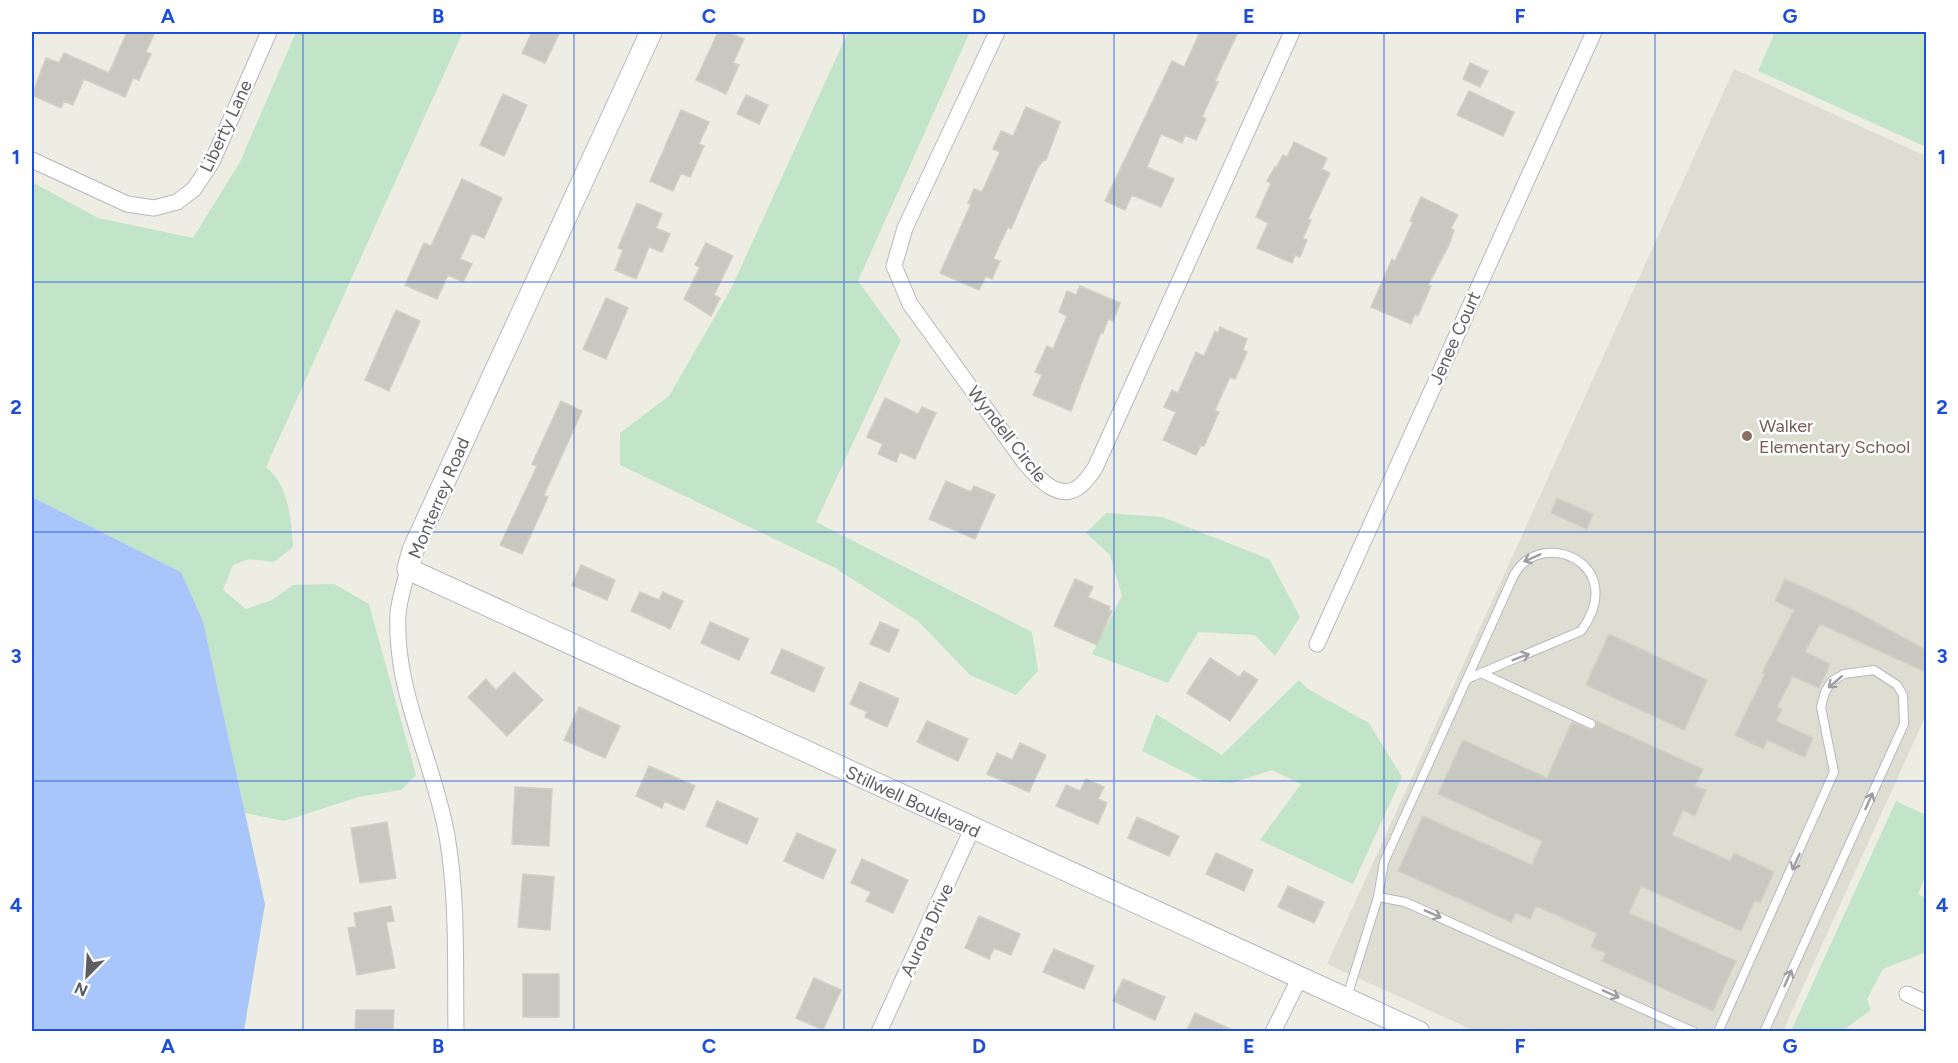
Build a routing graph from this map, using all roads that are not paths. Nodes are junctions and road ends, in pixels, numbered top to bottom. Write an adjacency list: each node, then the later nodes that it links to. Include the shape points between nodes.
1 (269, 32): 6 (street, Liberty Lane, via 212,162 194,189 177,202 154,208 127,204)
2 (651, 32): 7 (street, Monterrey Road, via 413,550)
3 (997, 32): 4 (street, Wyndell Circle, via 905,228 894,266 910,304 1025,463 1050,488 1065,490 1078,488 1095,468)
4 (1292, 32)
5 (1594, 32): 8 (street, Jenee Court)
6 (32, 160)
7 (408, 569): 12 (street, Stillwell Boulevard); 18 (street, Monterrey Road, via 398,612 400,652 415,728 447,836 453,880)
8 (1317, 644)
9 (1481, 673): 10 (lane); 10 (lane, one-way to 10, via 1581,631 1592,615 1596,597 1595,580 1586,565 1551,554 1529,558 1520,565); 11 (lane)
10 (1467, 679): 13 (lane, via 1384,862)
11 (1591, 724)
12 (972, 829): 14 (street, Stillwell Boulevard); 19 (street, Aurora Drive)
13 (1377, 897): 16 (lane); 22 (lane, one-way to 22, via 1405,902)
14 (1300, 977): 16 (street, Stillwell Boulevard); 20 (street)
15 (1907, 994): 17 (street)
16 (1346, 998): 21 (street, Stillwell Boulevard)
17 (1926, 1003)
18 (456, 1032)
19 (879, 1032)
20 (1273, 1032)
21 (1419, 1032)
22 (1694, 1032)
23 (1718, 1032): 24 (lane, one-way to 23, via 1904,724 1903,695 1897,685 1874,670 1844,674 1832,681 1825,692 1821,707 1834,772)
24 (1764, 1032)

